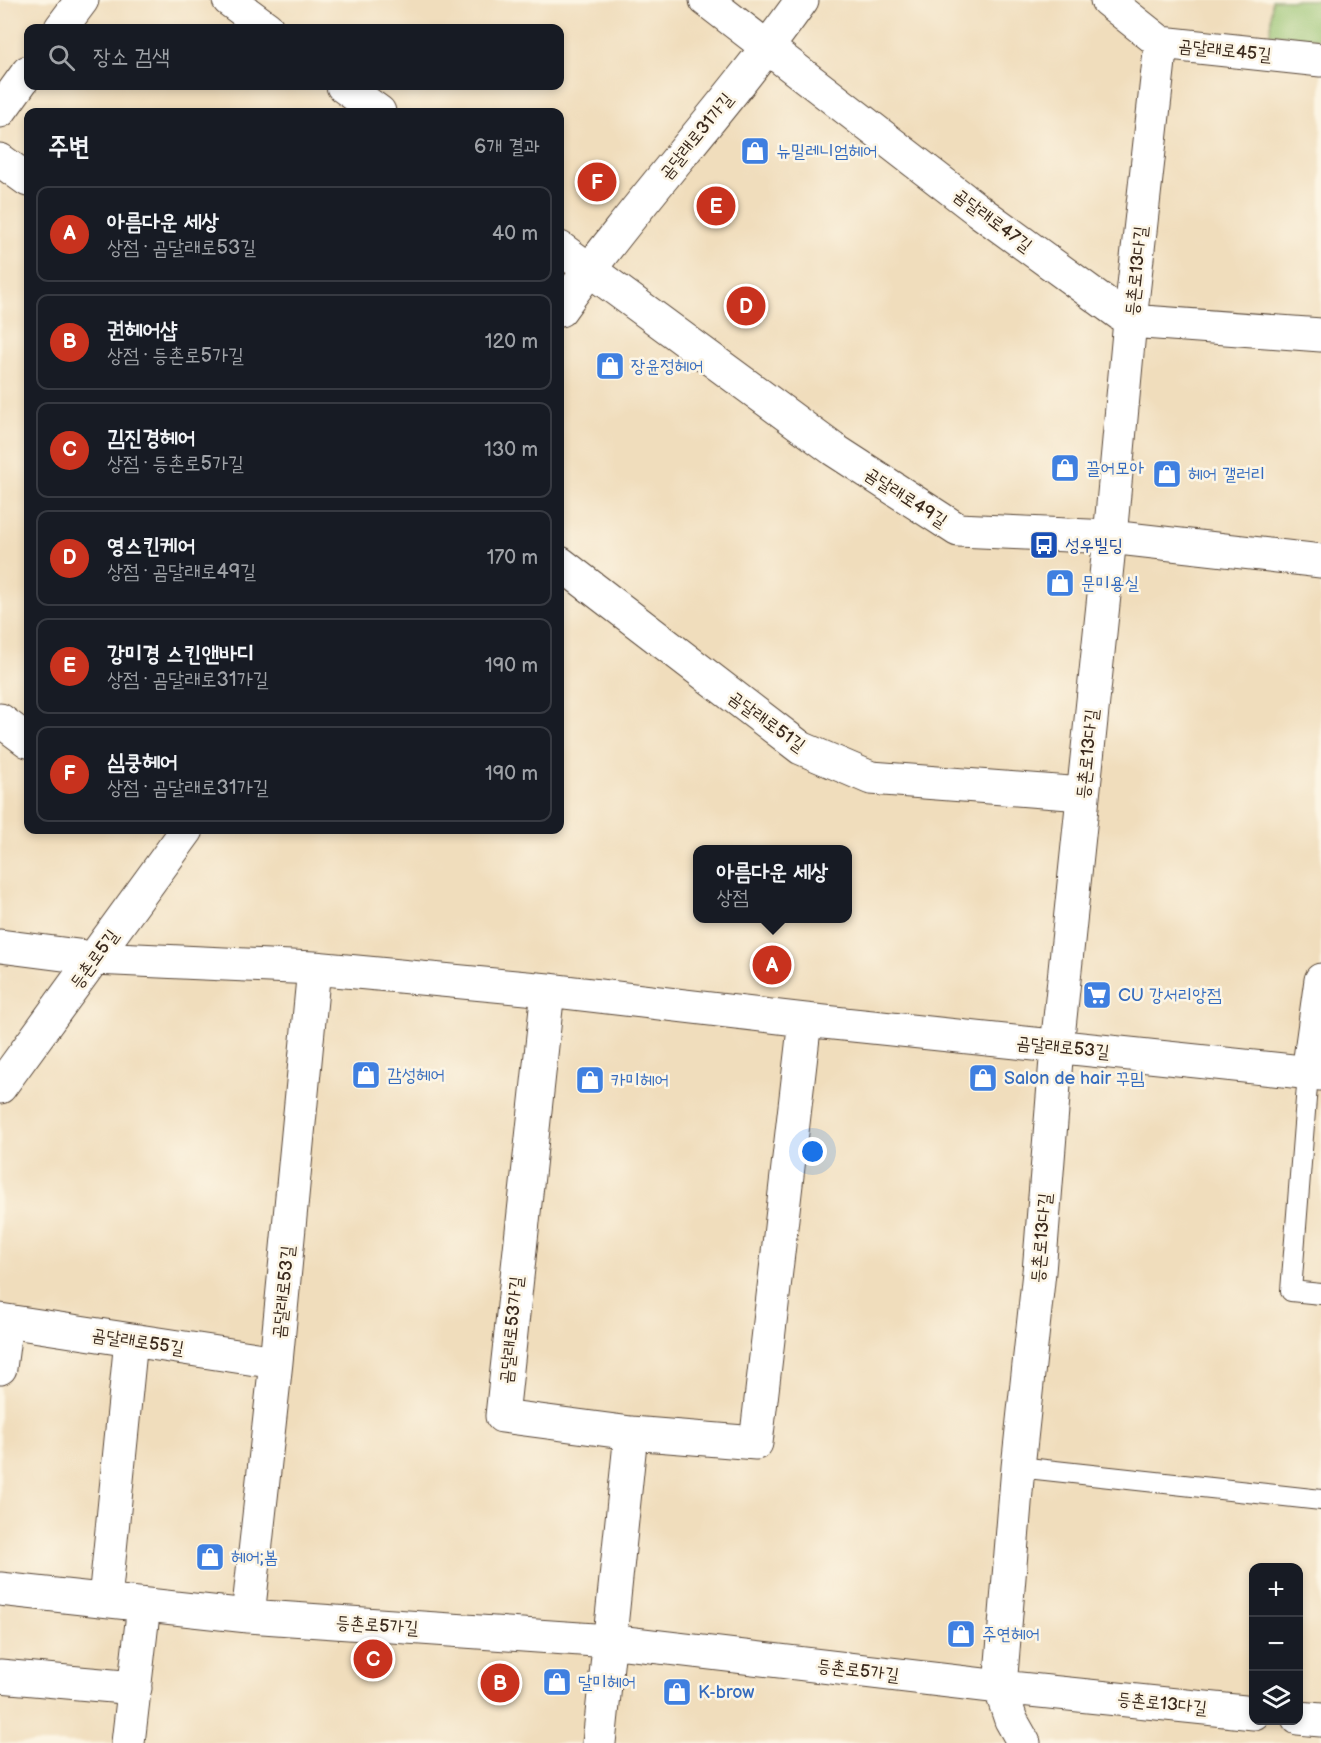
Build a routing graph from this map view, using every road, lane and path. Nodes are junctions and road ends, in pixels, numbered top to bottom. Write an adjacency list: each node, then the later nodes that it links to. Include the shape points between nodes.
1 (81, 0): 6 (street)
2 (229, 0): 7 (street)
3 (706, 0): 9 (street, 곰달래로47길)
4 (802, 0): 9 (street, 곰달래로31가길)
5 (1107, 0): 8 (street, 곰달래로45길)
6 (64, 24)
7 (262, 24)
8 (1161, 43): 10 (street, 곰달래로45길); 20 (street, 등촌로13다길)
9 (769, 47): 18 (street, 곰달래로31가길); 20 (street, 곰달래로47길, via 979,211)
10 (1321, 60)
11 (24, 78): 14 (street)
12 (349, 90): 13 (street)
13 (373, 108)
14 (0, 111)
15 (0, 160): 16 (street)
16 (24, 177)
17 (564, 251): 18 (street, 곰달래로49길)
18 (588, 270): 19 (street); 22 (street, 곰달래로49길, via 833,449 958,530)
19 (564, 304)
20 (1130, 321): 21 (street); 22 (street, 등촌로13다길)
21 (1321, 335)
22 (1110, 537): 23 (street, 곰달래로49길); 27 (street, 등촌로13다길)
23 (1321, 561)
24 (564, 566): 27 (street, 곰달래로51길, via 801,748 871,778)
25 (0, 720): 26 (street)
26 (24, 738)
27 (1083, 794): 35 (street, 등촌로13다길)
28 (172, 835): 30 (street, 등촌로5길)
29 (0, 946): 30 (street, 곰달래로53길)
30 (94, 958): 31 (street, 곰달래로53길); 37 (street, 등촌로5길)
31 (314, 968): 33 (street, 곰달래로53길); 41 (street, 곰달래로53길)
32 (1321, 980): 36 (street)
33 (548, 990): 34 (street, 곰달래로53길); 43 (street, 곰달래로53가길, via 502,1416)
34 (805, 1020): 35 (street, 곰달래로53길); 43 (street, 곰달래로53가길, via 756,1443)
35 (1056, 1047): 36 (street, 곰달래로53길); 44 (street, 등촌로13다길, via 1039,1272)
36 (1314, 1073): 38 (lane, via 1291,1291)
37 (0, 1087)
38 (1321, 1294)
39 (3, 1321): 40 (street, 곰달래로55길); 42 (street)
40 (131, 1340): 41 (street, 곰달래로55길); 47 (street)
41 (276, 1362): 49 (street, 곰달래로53길)
42 (0, 1368)
43 (631, 1433): 50 (street)
44 (1018, 1467): 45 (lane); 52 (street, 등촌로13다길)
45 (1321, 1500)
46 (0, 1589): 47 (street, 등촌로5가길)
47 (105, 1600): 48 (street, 등촌로5가길)
48 (144, 1605): 49 (street, 등촌로5가길); 53 (street)
49 (248, 1616): 50 (street, 등촌로5가길)
50 (609, 1641): 52 (street, 등촌로5가길); 58 (street)
51 (0, 1676): 53 (street)
52 (999, 1687): 54 (street, 등촌로13다길); 59 (street, 등촌로13다길)
53 (135, 1688): 57 (street)
54 (1249, 1712)
55 (1303, 1718): 56 (street)
56 (1321, 1720)
57 (128, 1743)
58 (599, 1743)
59 (1024, 1743)

